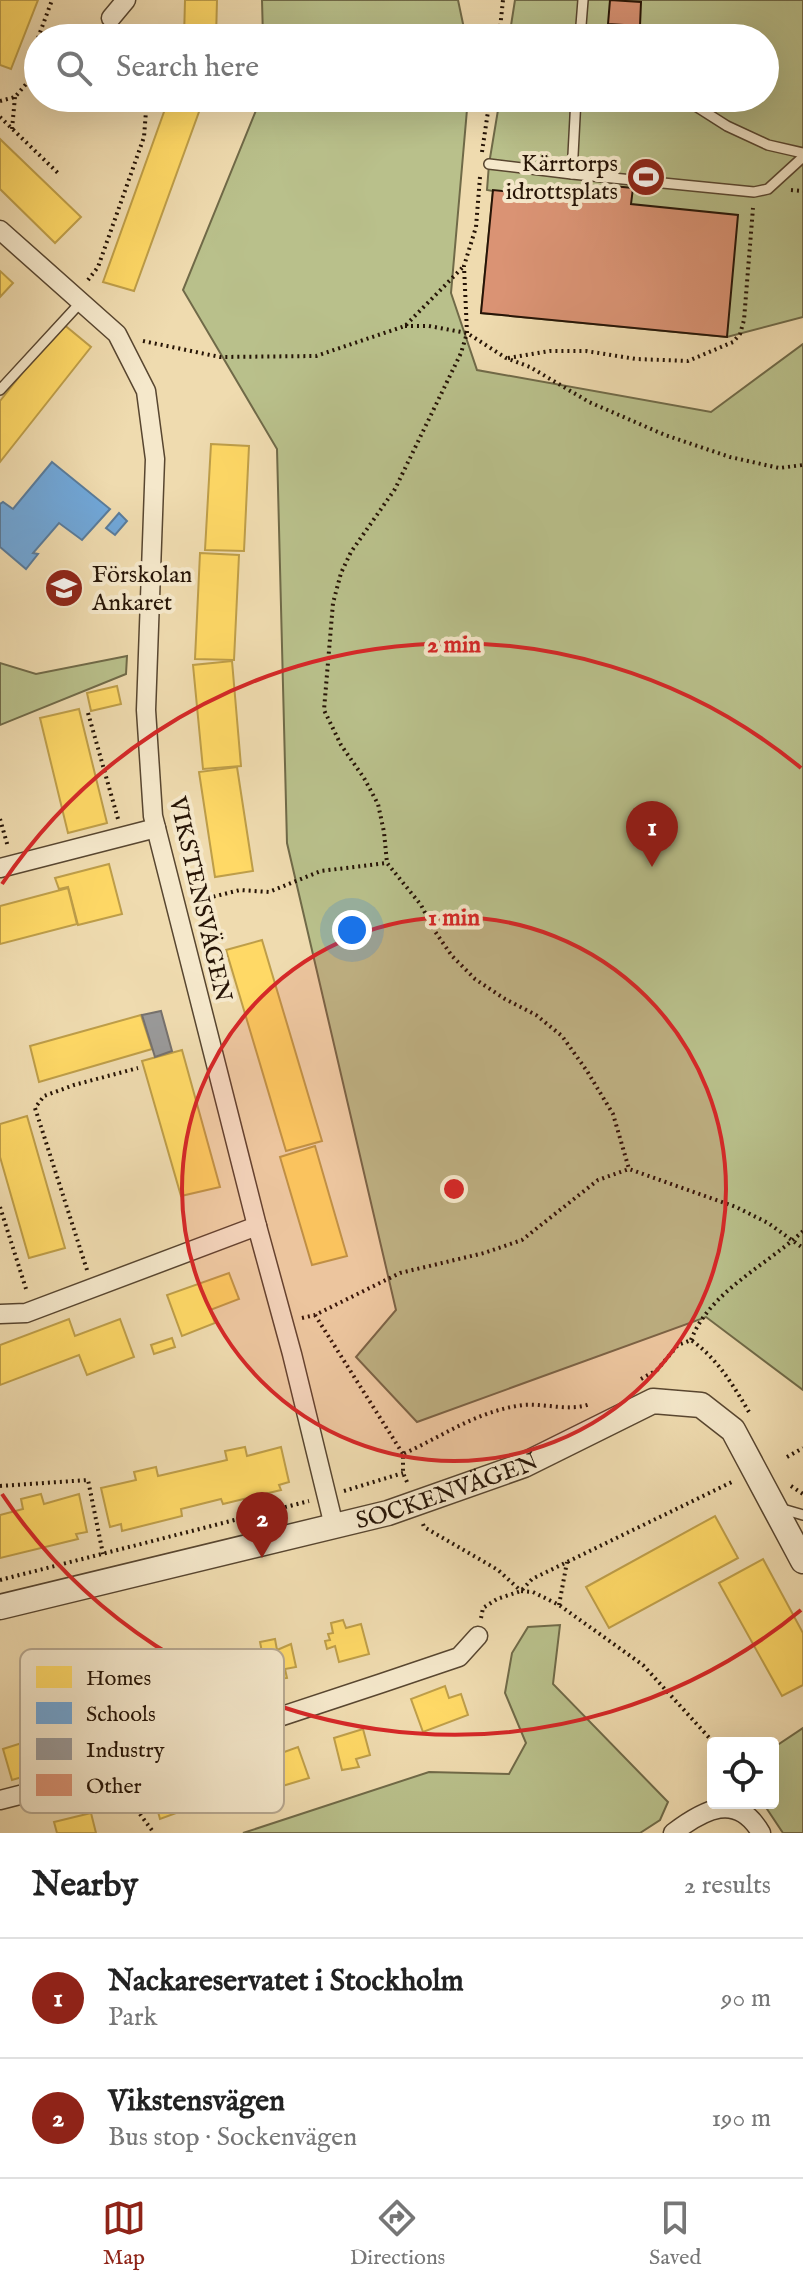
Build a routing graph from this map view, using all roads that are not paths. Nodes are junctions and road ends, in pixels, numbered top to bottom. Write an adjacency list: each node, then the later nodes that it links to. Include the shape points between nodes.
1 (126, 0): 3 (street)
2 (583, 0): 4 (lane)
3 (111, 18)
4 (581, 24)
5 (575, 112): 9 (lane)
6 (705, 112): 7 (lane, via 768,145)
7 (803, 155): 9 (lane, via 768,189 754,192)
8 (489, 164): 9 (lane)
9 (572, 174)
10 (0, 230): 11 (street, VIKSTENSVÄGEN)
11 (81, 302): 12 (lane); 13 (street, VIKSTENSVÄGEN, via 117,334 146,391 155,459 146,710)
12 (0, 390)
13 (156, 828): 14 (street); 15 (street, VIKSTENSVÄGEN)
14 (6, 867)
15 (257, 1226): 16 (street, via 33,1311); 19 (street, VIKSTENSVÄGEN, via 284,1324 319,1498)
16 (0, 1314)
17 (776, 1507): 18 (lane); 19 (street, SOCKENVÄGEN, via 733,1430 701,1405 653,1401 524,1465 388,1513); 20 (street, SOCKENVÄGEN)
18 (803, 1515)
19 (334, 1526): 21 (street, SOCKENVÄGEN)
20 (803, 1561)
21 (0, 1607)
22 (478, 1636): 23 (street, via 459,1657)
23 (284, 1714)
24 (20, 1795): 25 (street)
25 (0, 1800)
26 (673, 1833): 27 (street, via 695,1817 727,1808 740,1810)
27 (761, 1833)

